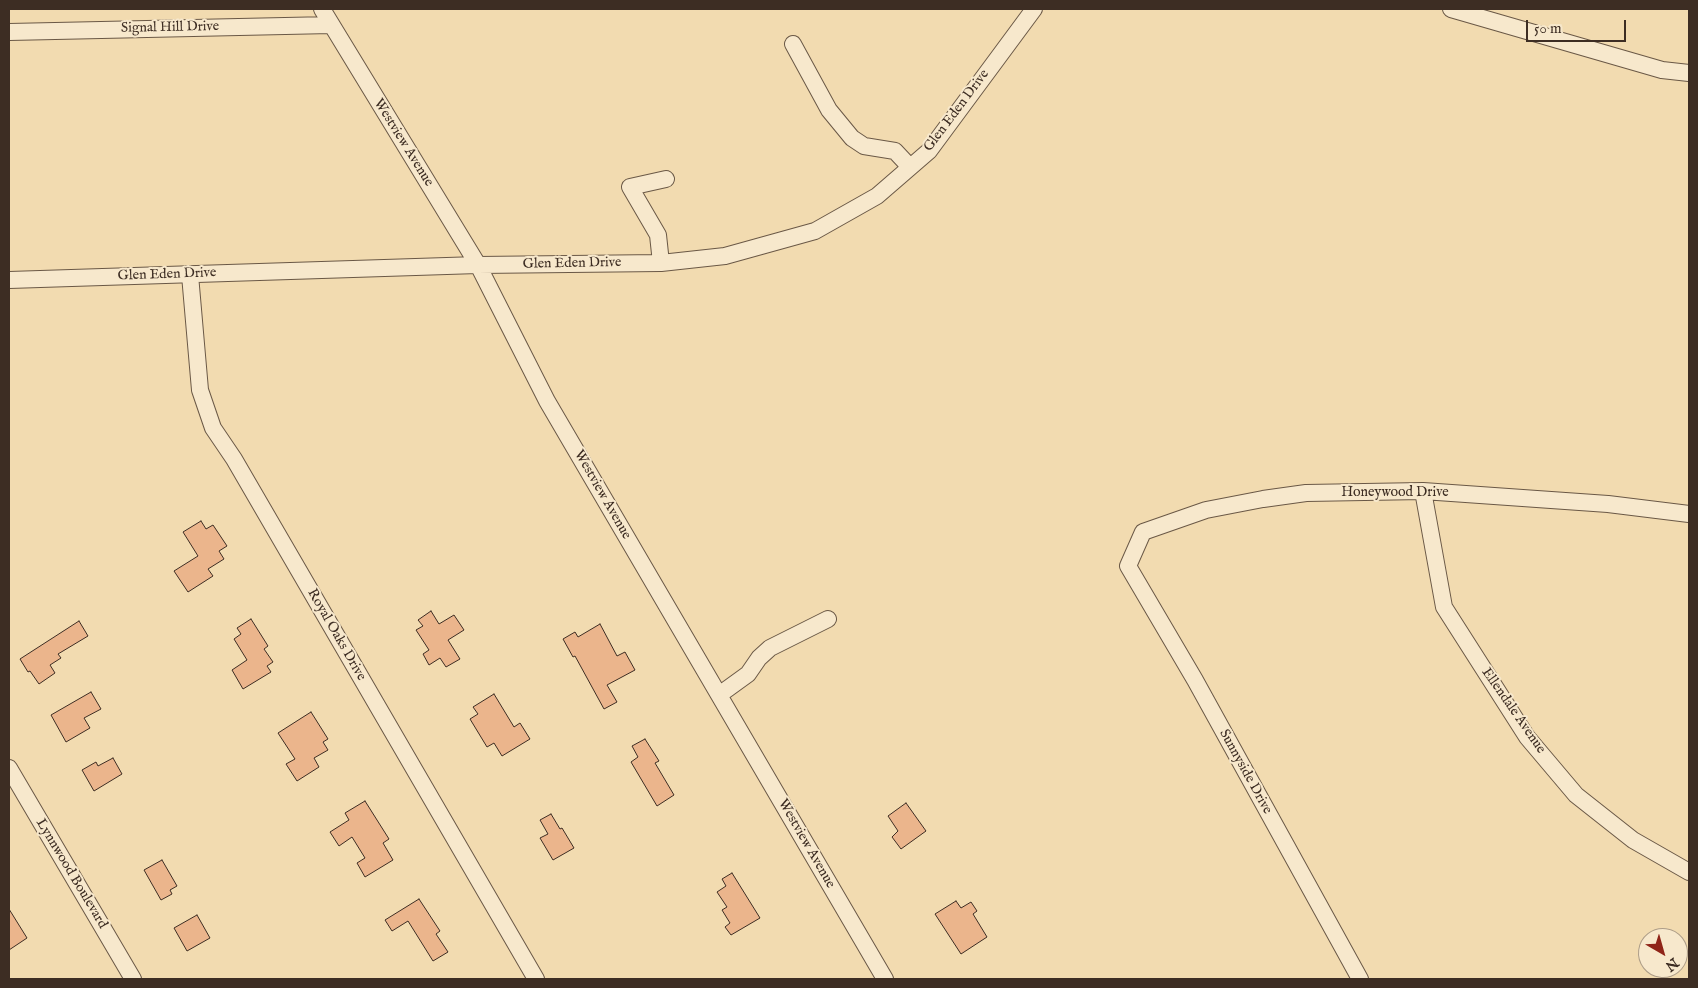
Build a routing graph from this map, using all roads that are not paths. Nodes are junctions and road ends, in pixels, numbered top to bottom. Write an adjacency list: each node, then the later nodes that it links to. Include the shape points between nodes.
1 (322, 9): 4 (street, Westview Avenue)
2 (1034, 9): 8 (street, Glen Eden Drive, via 928,151)
3 (1451, 9): 7 (street, via 1662,70)
4 (331, 25): 5 (street, Signal Hill Drive); 11 (street, Westview Avenue)
5 (9, 32)
6 (793, 44): 8 (street, via 829,110 852,138 864,146 895,151)
7 (1689, 73)
8 (910, 167): 10 (street, Glen Eden Drive, via 876,196 815,231 725,256)
9 (666, 179): 10 (street, via 630,187 658,234)
10 (661, 263): 11 (street, Glen Eden Drive)
11 (478, 265): 12 (street, Glen Eden Drive); 18 (street, Westview Avenue, via 547,401)
12 (190, 275): 13 (street, Glen Eden Drive); 22 (street, Royal Oaks Drive, via 200,390 213,428)
13 (9, 280)
14 (1423, 492): 15 (street, Honeywood Drive, via 1608,504); 16 (street, Honeywood Drive, via 1306,493 1206,510 1142,532); 20 (street, Ellendale Avenue, via 1444,607 1527,737 1576,795 1633,840)
15 (1689, 514)
16 (1128, 566): 24 (street, Sunnyside Drive, via 1195,680)
17 (828, 619): 18 (street, via 770,648 748,674)
18 (719, 696): 23 (street, Westview Avenue)
19 (9, 768): 21 (street, Lynnwood Boulevard)
20 (1689, 872)
21 (133, 979)
22 (536, 979)
23 (885, 979)
24 (1360, 979)

